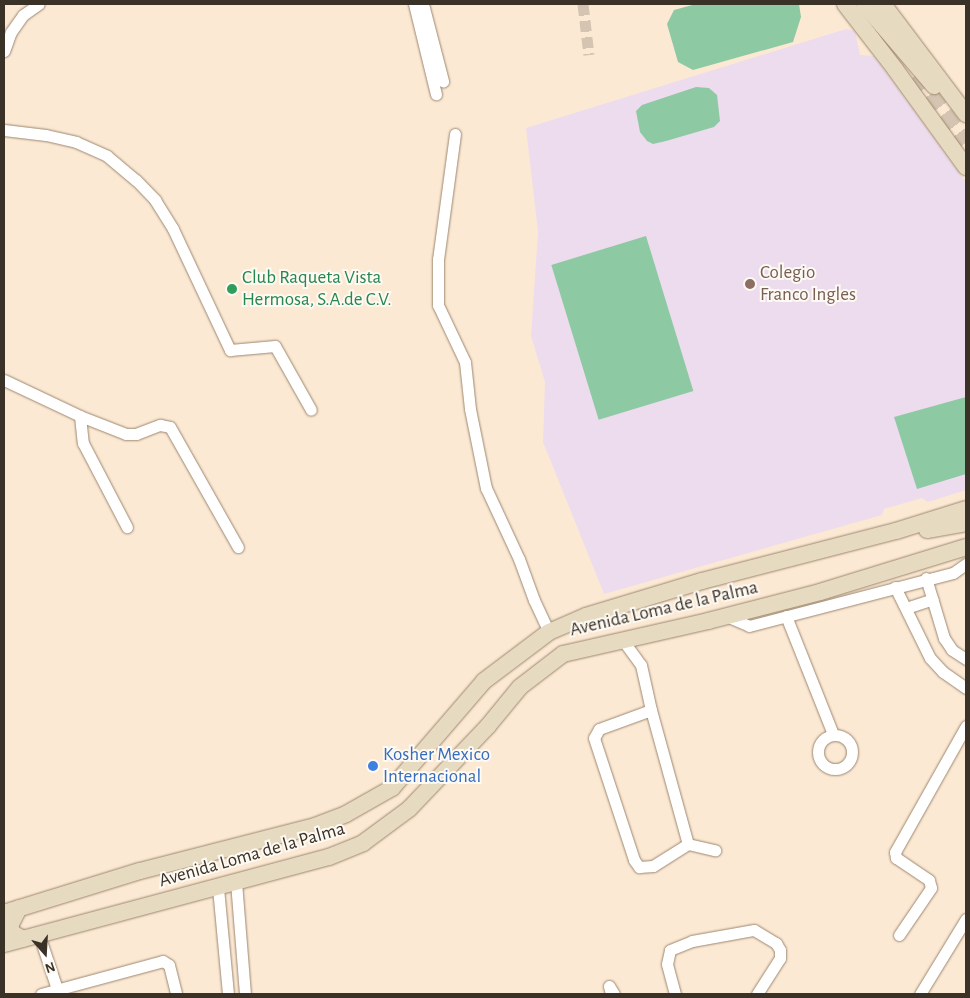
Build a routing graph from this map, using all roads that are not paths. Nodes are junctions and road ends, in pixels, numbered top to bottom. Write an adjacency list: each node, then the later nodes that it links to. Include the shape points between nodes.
1 (39, 4): 7 (street, via 23,15 10,32)
2 (414, 4): 10 (street)
3 (423, 4): 8 (street)
4 (845, 4): 14 (main road)
5 (864, 4): 9 (main road)
6 (882, 4): 11 (main road)
7 (4, 51)
8 (443, 80)
9 (934, 86)
10 (436, 94)
11 (966, 114)
12 (4, 130): 16 (street, via 76,142 107,156 136,180 155,200 173,229 230,350 275,346)
13 (454, 134): 33 (street, via 438,260 438,305 465,362 470,409 486,488)
14 (966, 167)
15 (4, 380): 17 (street)
16 (310, 410)
17 (80, 416): 20 (street, via 83,443); 23 (street, via 126,434 136,434 160,425 170,427)
18 (966, 509): 21 (main road, Avenida Loma de la Palma)
19 (966, 523): 21 (main road, via 918,531)
20 (127, 527)
21 (904, 529): 33 (main road, Avenida Loma de la Palma, via 702,581 613,607)
22 (966, 539): 25 (main road)
23 (238, 547)
24 (966, 547): 25 (main road, Avenida Loma de la Palma)
25 (911, 564): 31 (main road, Avenida Loma de la Palma)
26 (966, 564): 27 (street, via 953,573)
27 (926, 578): 28 (street); 29 (street)
28 (895, 587): 30 (street); 32 (street)
29 (933, 599): 30 (street); 35 (street, via 944,638 952,650)
30 (906, 608): 36 (street, via 930,658)
31 (726, 616): 32 (street, via 749,626); 34 (main road, Avenida Loma de la Palma)
32 (786, 616): 39 (street)
33 (549, 632): 40 (main road, Avenida Loma de la Palma, via 484,681)
34 (627, 638): 37 (street, via 641,665); 41 (main road, Avenida Loma de la Palma, via 563,654 520,687)
35 (966, 660)
36 (966, 688)
37 (651, 710): 42 (street); 42 (street, via 599,729 594,738 639,867 652,866)
38 (966, 726): 48 (street, via 895,852 896,858 929,880 931,888)
39 (833, 734)
40 (410, 769): 41 (main road, via 423,774); 46 (main road, Avenida Loma de la Palma, via 392,788 346,814 315,826 140,871)
41 (430, 788): 44 (main road, Avenida Loma de la Palma, via 409,809 363,842 329,857)
42 (688, 844): 43 (street)
43 (715, 850)
44 (236, 882): 45 (main road, Avenida Loma de la Palma); 52 (street)
45 (218, 888): 49 (street); 50 (main road, Avenida Loma de la Palma)
46 (12, 910): 50 (main road, via 10,929)
47 (966, 919): 60 (street)
48 (899, 935)
49 (224, 936): 52 (street); 56 (street)
50 (31, 937): 51 (main road, Avenida Loma de la Palma); 53 (street)
51 (4, 944)
52 (242, 958): 57 (street)
53 (57, 989): 54 (street); 55 (street, via 163,961 169,965)
54 (41, 994)
55 (176, 994)
56 (228, 994)
57 (245, 994)
58 (675, 994): 59 (street, via 667,964 670,950 692,941 754,930 780,950 780,958)
59 (757, 994)
60 (920, 994)

